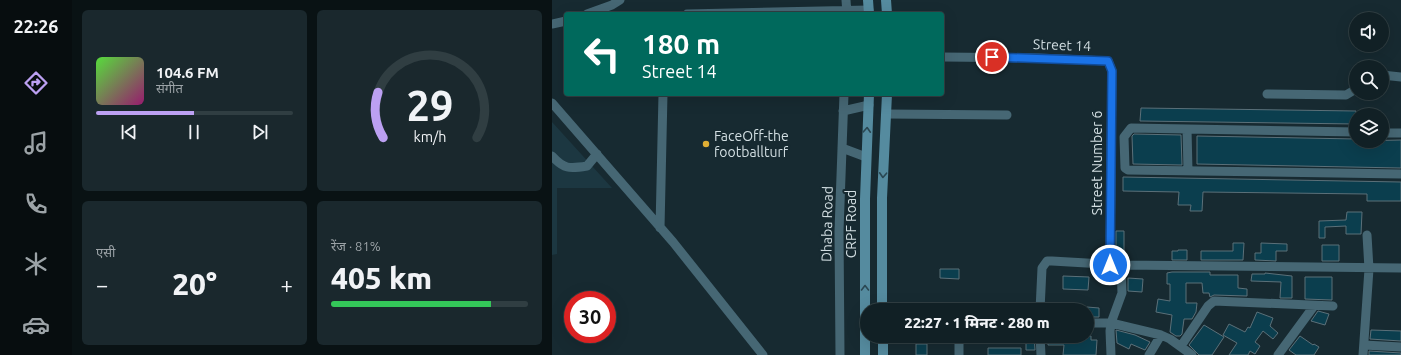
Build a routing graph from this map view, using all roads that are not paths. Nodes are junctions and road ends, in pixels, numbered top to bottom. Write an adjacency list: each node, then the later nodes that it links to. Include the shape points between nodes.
1 (620, 0): 5 (street)
2 (846, 0): 6 (street)
3 (886, 0): 8 (street)
4 (869, 8): 7 (street)
5 (593, 12)
6 (847, 12)
7 (851, 12)
8 (887, 12)
9 (564, 21): 10 (street)
10 (552, 24)
11 (944, 57): 12 (street, Street 14)
12 (1108, 61): 38 (street, Street Number 6, via 1112,71)
13 (1389, 76): 14 (street)
14 (1401, 77)
15 (1349, 93): 16 (street)
16 (1267, 94)
17 (663, 96): 36 (street)
18 (844, 96): 23 (street, Dhaba Road)
19 (869, 96): 22 (street, CRPF Road)
20 (887, 96): 24 (street)
21 (552, 103): 31 (street)
22 (868, 105): 23 (street); 33 (street, CRPF Road, one-way to 22)
23 (843, 111): 30 (street, Dhaba Road)
24 (886, 114): 25 (street); 42 (street, one-way to 42, via 882,198)
25 (1007, 115)
26 (1187, 129): 27 (street); 34 (street); 34 (street, via 1131,128 1124,137 1124,146 1125,168 1128,170)
27 (1349, 132)
28 (1389, 133): 29 (street)
29 (1401, 133)
30 (842, 148): 33 (street); 56 (street, Dhaba Road, via 839,231)
31 (597, 154): 32 (street, via 587,166 569,168 561,165); 36 (street)
32 (552, 156)
33 (866, 158): 57 (street, CRPF Road, one-way to 33)
34 (1188, 171): 35 (street)
35 (1401, 174)
36 (660, 228): 55 (street)
37 (1367, 235): 41 (street)
38 (1110, 265): 39 (street); 43 (street, via 1047,261 1042,268)
39 (1121, 265): 41 (street); 46 (street, via 1122,293)
40 (1401, 268): 41 (street)
41 (1369, 269): 52 (street)
42 (882, 303)
43 (1040, 303)
44 (1314, 306): 45 (street); 53 (street, via 1214,301); 64 (street)
45 (1333, 306)
46 (1111, 322): 47 (street); 48 (street); 61 (street)
47 (1094, 323)
48 (1161, 335): 53 (street); 62 (street)
49 (883, 343): 58 (street)
50 (959, 343): 59 (street)
51 (1040, 343): 60 (street)
52 (1364, 345): 54 (street); 65 (street)
53 (1181, 346): 63 (street)
54 (1401, 347)
55 (763, 355)
56 (840, 355)
57 (865, 355)
58 (883, 355)
59 (959, 355)
60 (1041, 355)
61 (1111, 355)
62 (1149, 355)
63 (1192, 355)
64 (1278, 355)
65 (1363, 355)

